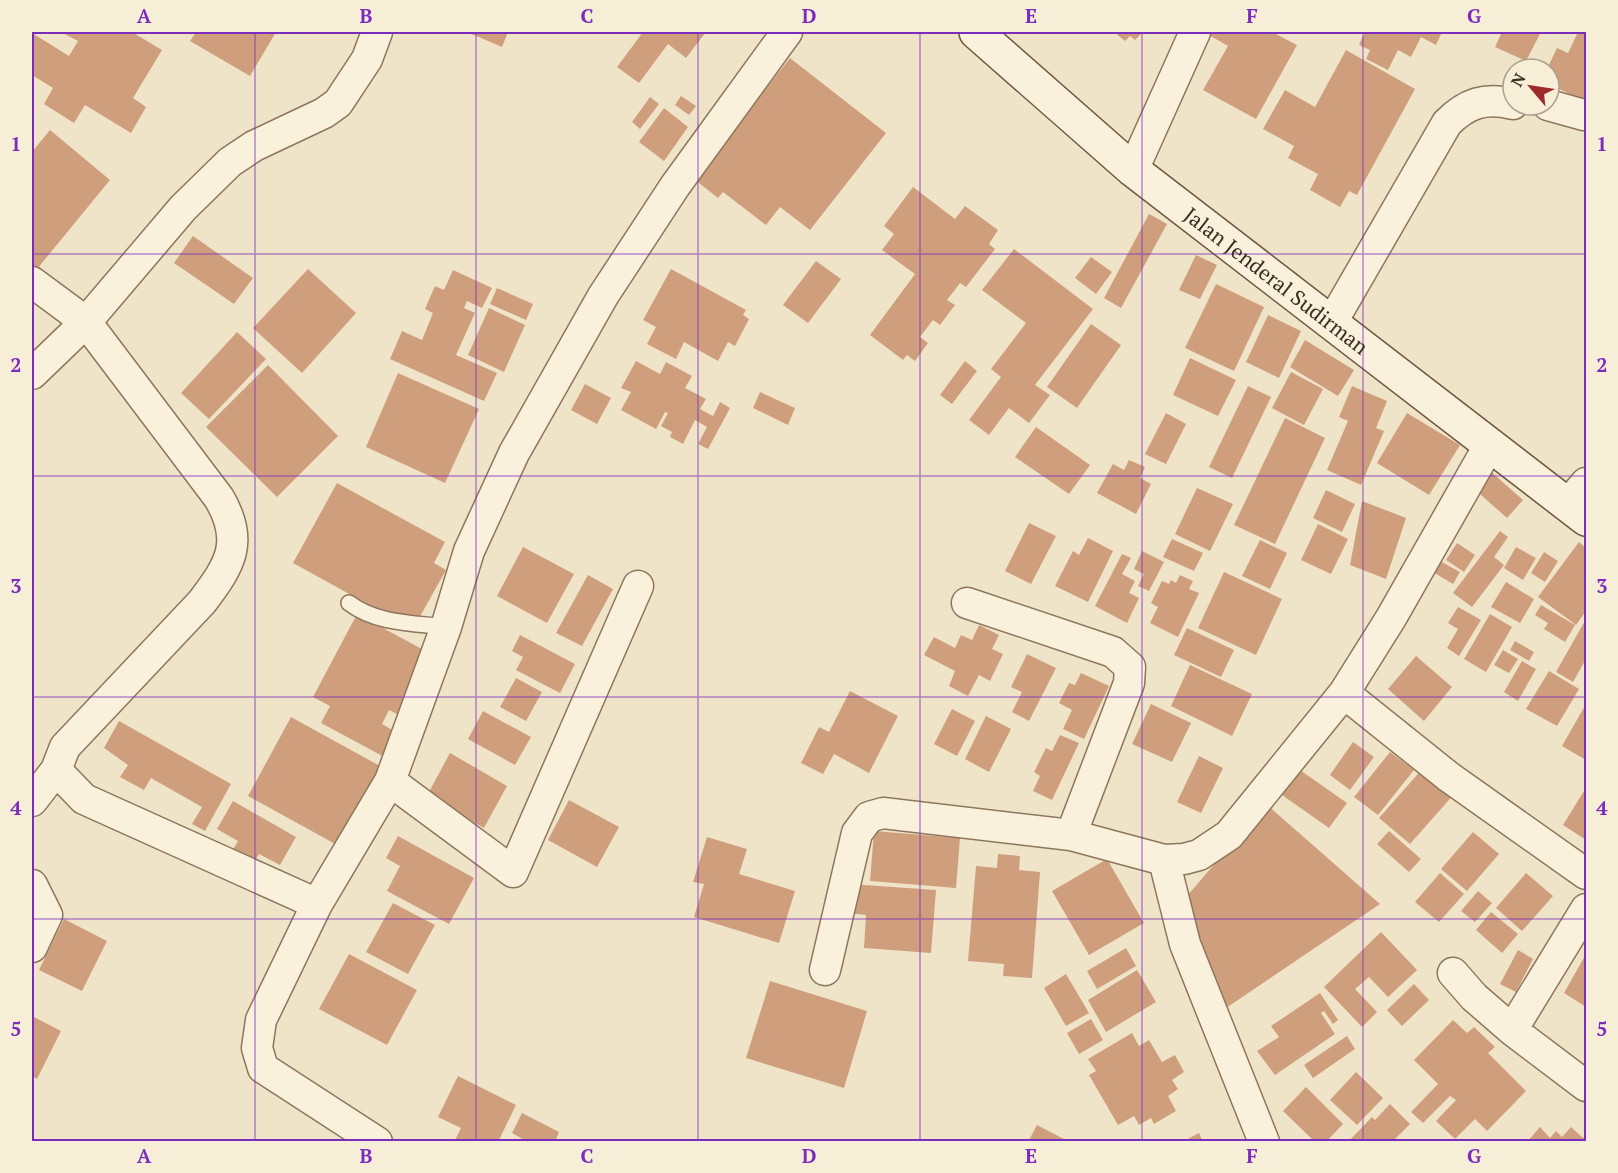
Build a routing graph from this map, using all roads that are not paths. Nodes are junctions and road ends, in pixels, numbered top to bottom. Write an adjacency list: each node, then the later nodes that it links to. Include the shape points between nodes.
1 (377, 32): 10 (street, via 368,59 338,103 230,162 183,208)
2 (787, 32): 18 (street, via 675,186 586,326 514,453 469,551)
3 (976, 32): 8 (street, Jalan Jenderal Sudirman)
4 (1195, 32): 8 (street)
5 (1501, 102): 11 (street, via 1481,100 1467,105 1446,123)
6 (1561, 109): 7 (street)
7 (1584, 115)
8 (1133, 170): 11 (street, Jalan Jenderal Sudirman)
9 (32, 282): 10 (street)
10 (86, 322): 12 (street); 20 (street, via 219,498 230,515 234,546 221,578 202,602 65,747)
11 (1332, 322): 13 (street, Jalan Jenderal Sudirman)
12 (32, 374)
13 (1490, 444): 14 (street, Jalan Jenderal Sudirman); 19 (street)
14 (1580, 502)
15 (638, 586): 21 (street, via 513,872)
16 (349, 603): 18 (lane, via 377,619)
17 (967, 603): 23 (street, via 1113,652 1130,667 1130,683)
18 (447, 627): 21 (street)
19 (1344, 693): 24 (street, via 1229,835 1199,855); 25 (street, via 1449,777)
20 (56, 770): 22 (street); 27 (street, via 84,799)
21 (390, 781): 27 (street)
22 (32, 801)
23 (1071, 835): 24 (street); 30 (street, via 883,813 868,817 856,833)
24 (1164, 860): 35 (street, via 1185,945)
25 (1587, 874)
26 (32, 885): 29 (street, via 47,915)
27 (317, 904): 34 (street, via 261,1020 256,1037 259,1059 271,1076)
28 (1587, 909): 32 (street)
29 (32, 947)
30 (825, 970)
31 (1453, 973): 32 (street)
32 (1512, 1030): 33 (street)
33 (1587, 1086)
34 (377, 1142)
35 (1264, 1142)

